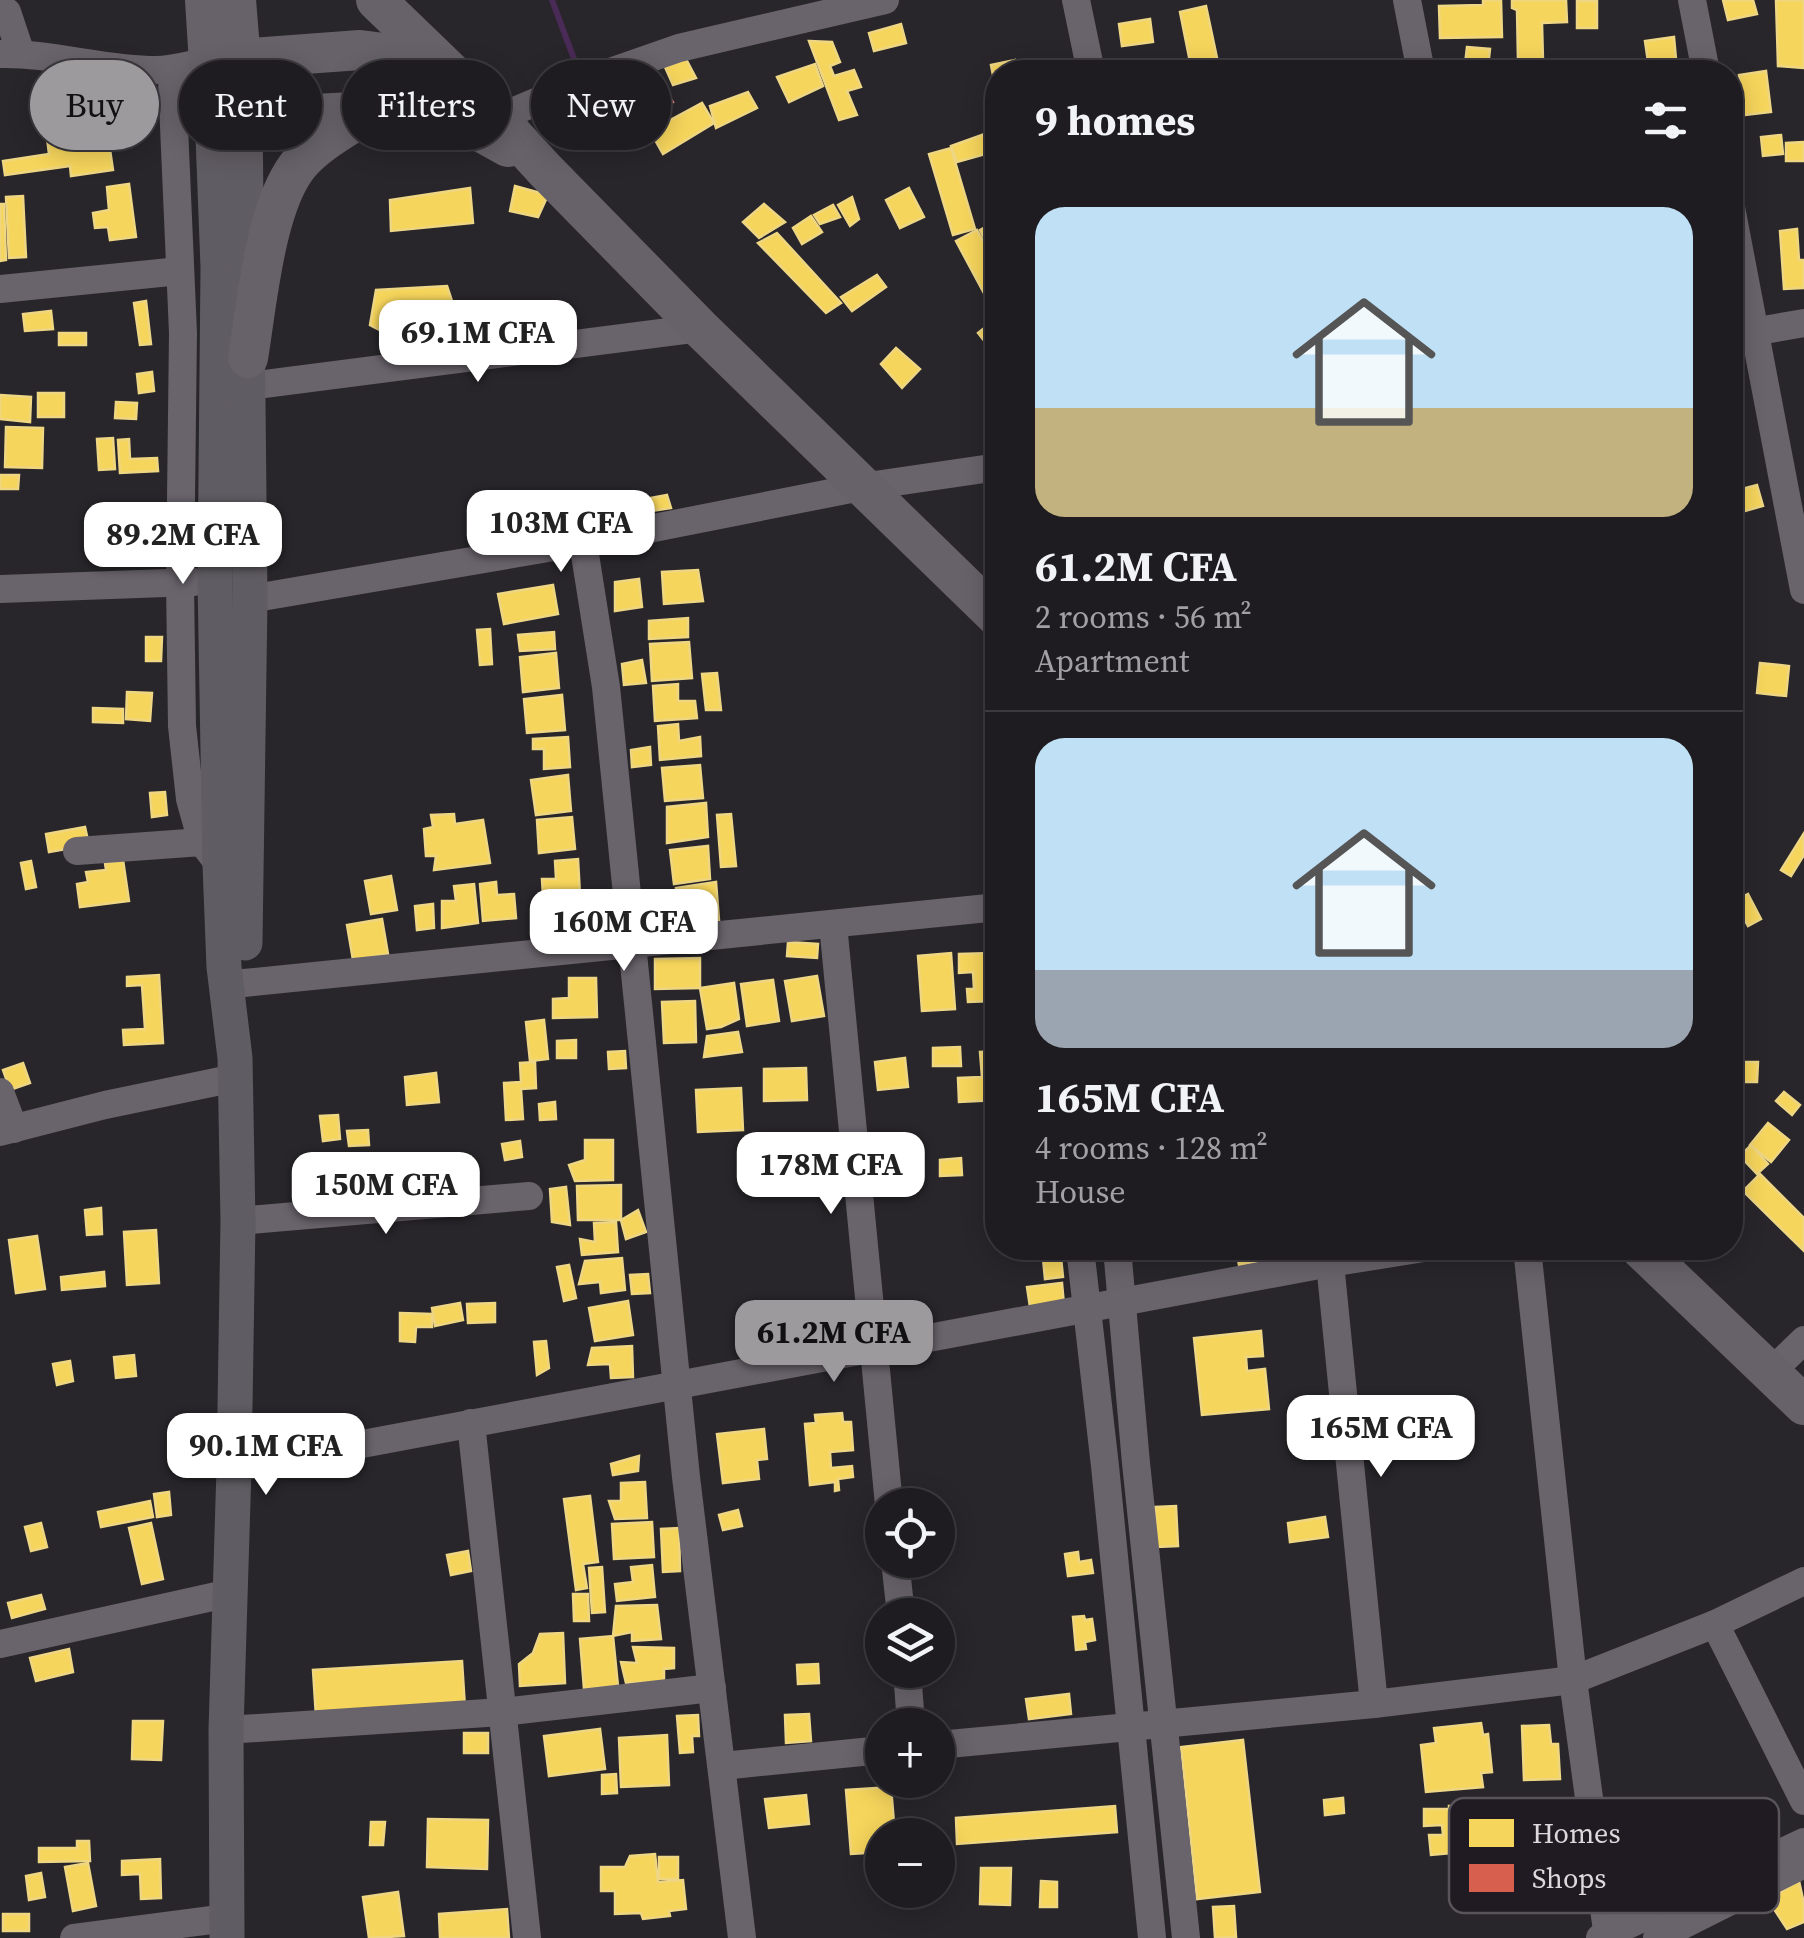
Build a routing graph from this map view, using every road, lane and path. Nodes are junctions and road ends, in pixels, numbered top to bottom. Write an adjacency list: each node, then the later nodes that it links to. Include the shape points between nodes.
1 (205, 0): 10 (highway)
2 (236, 0): 10 (highway)
3 (376, 0): 12 (highway)
4 (885, 0): 19 (street, via 679,48)
5 (1076, 0): 13 (street)
6 (1407, 0): 14 (street)
7 (1692, 0): 15 (street)
8 (0, 9): 9 (street, via 7,12)
9 (10, 54): 17 (street)
10 (225, 60): 11 (highway, via 384,51)
11 (417, 60)
12 (437, 60)
13 (1088, 60)
14 (1418, 60)
15 (1704, 60)
16 (179, 72): 17 (street)
17 (165, 75): 18 (street); 26 (street)
18 (179, 83)
19 (511, 113)
20 (342, 130): 32 (highway, via 296,168 274,214)
21 (511, 132): 25 (highway)
22 (225, 150): 36 (main road)
23 (231, 150): 32 (main road)
24 (511, 150): 25 (highway)
25 (545, 170): 29 (highway)
26 (180, 271): 27 (street); 37 (street)
27 (0, 289)
28 (1804, 323): 30 (street)
29 (700, 328): 32 (street); 34 (highway)
30 (1743, 334)
31 (1743, 338): 39 (street)
32 (248, 372): 40 (main road)
33 (985, 469): 34 (street)
34 (861, 487): 35 (street); 41 (highway)
35 (583, 542): 40 (street); 46 (street, via 606,687)
36 (216, 581): 37 (street); 43 (main road)
37 (180, 582): 38 (street); 43 (street, via 190,798)
38 (0, 588)
39 (1804, 590)
40 (250, 599): 47 (main road)
41 (985, 606)
42 (77, 850): 43 (street)
43 (211, 853): 48 (main road)
44 (985, 907): 45 (street)
45 (832, 924): 46 (street); 62 (street)
46 (632, 945): 47 (street); 64 (street)
47 (244, 983): 48 (main road)
48 (235, 1068): 50 (street); 52 (main road)
49 (0, 1092): 50 (street)
50 (7, 1130)
51 (529, 1196): 52 (street)
52 (238, 1221): 67 (main road)
53 (1081, 1260): 60 (street)
54 (1118, 1260): 59 (street)
55 (1343, 1260): 58 (street)
56 (1529, 1260): 73 (street)
57 (1653, 1260): 63 (highway)
58 (1330, 1262): 59 (street); 75 (street)
59 (1122, 1302): 60 (street); 77 (street)
60 (1086, 1309): 62 (street); 78 (street)
61 (1804, 1340): 63 (street)
62 (872, 1348): 64 (street); 68 (street)
63 (1770, 1372): 65 (highway)
64 (676, 1385): 66 (street); 74 (street)
65 (1804, 1404)
66 (471, 1424): 67 (street); 76 (street)
67 (234, 1468): 70 (main road)
68 (887, 1488)
69 (1804, 1581): 71 (street)
70 (230, 1593): 72 (street); 79 (main road)
71 (1715, 1624): 73 (street); 84 (street)
72 (0, 1644)
73 (1573, 1680): 75 (street); 83 (street)
74 (712, 1688): 76 (street); 82 (street)
75 (1374, 1704): 77 (street)
76 (502, 1712): 79 (street); 94 (street)
77 (1164, 1723): 78 (street); 97 (street)
78 (1132, 1726): 80 (street); 96 (street)
79 (226, 1730): 91 (main road)
80 (955, 1743)
81 (865, 1752): 82 (street)
82 (722, 1766): 95 (street)
83 (1588, 1798)
84 (1804, 1801)
85 (1804, 1842): 86 (street)
86 (1779, 1854)
87 (1804, 1864): 88 (street)
88 (1779, 1877)
89 (1655, 1913): 92 (street)
90 (1707, 1913): 98 (street)
91 (227, 1928): 93 (street)
92 (1605, 1937)
93 (74, 1938)
94 (527, 1938)
95 (742, 1938)
96 (1152, 1938)
97 (1186, 1938)
98 (1658, 1938)

